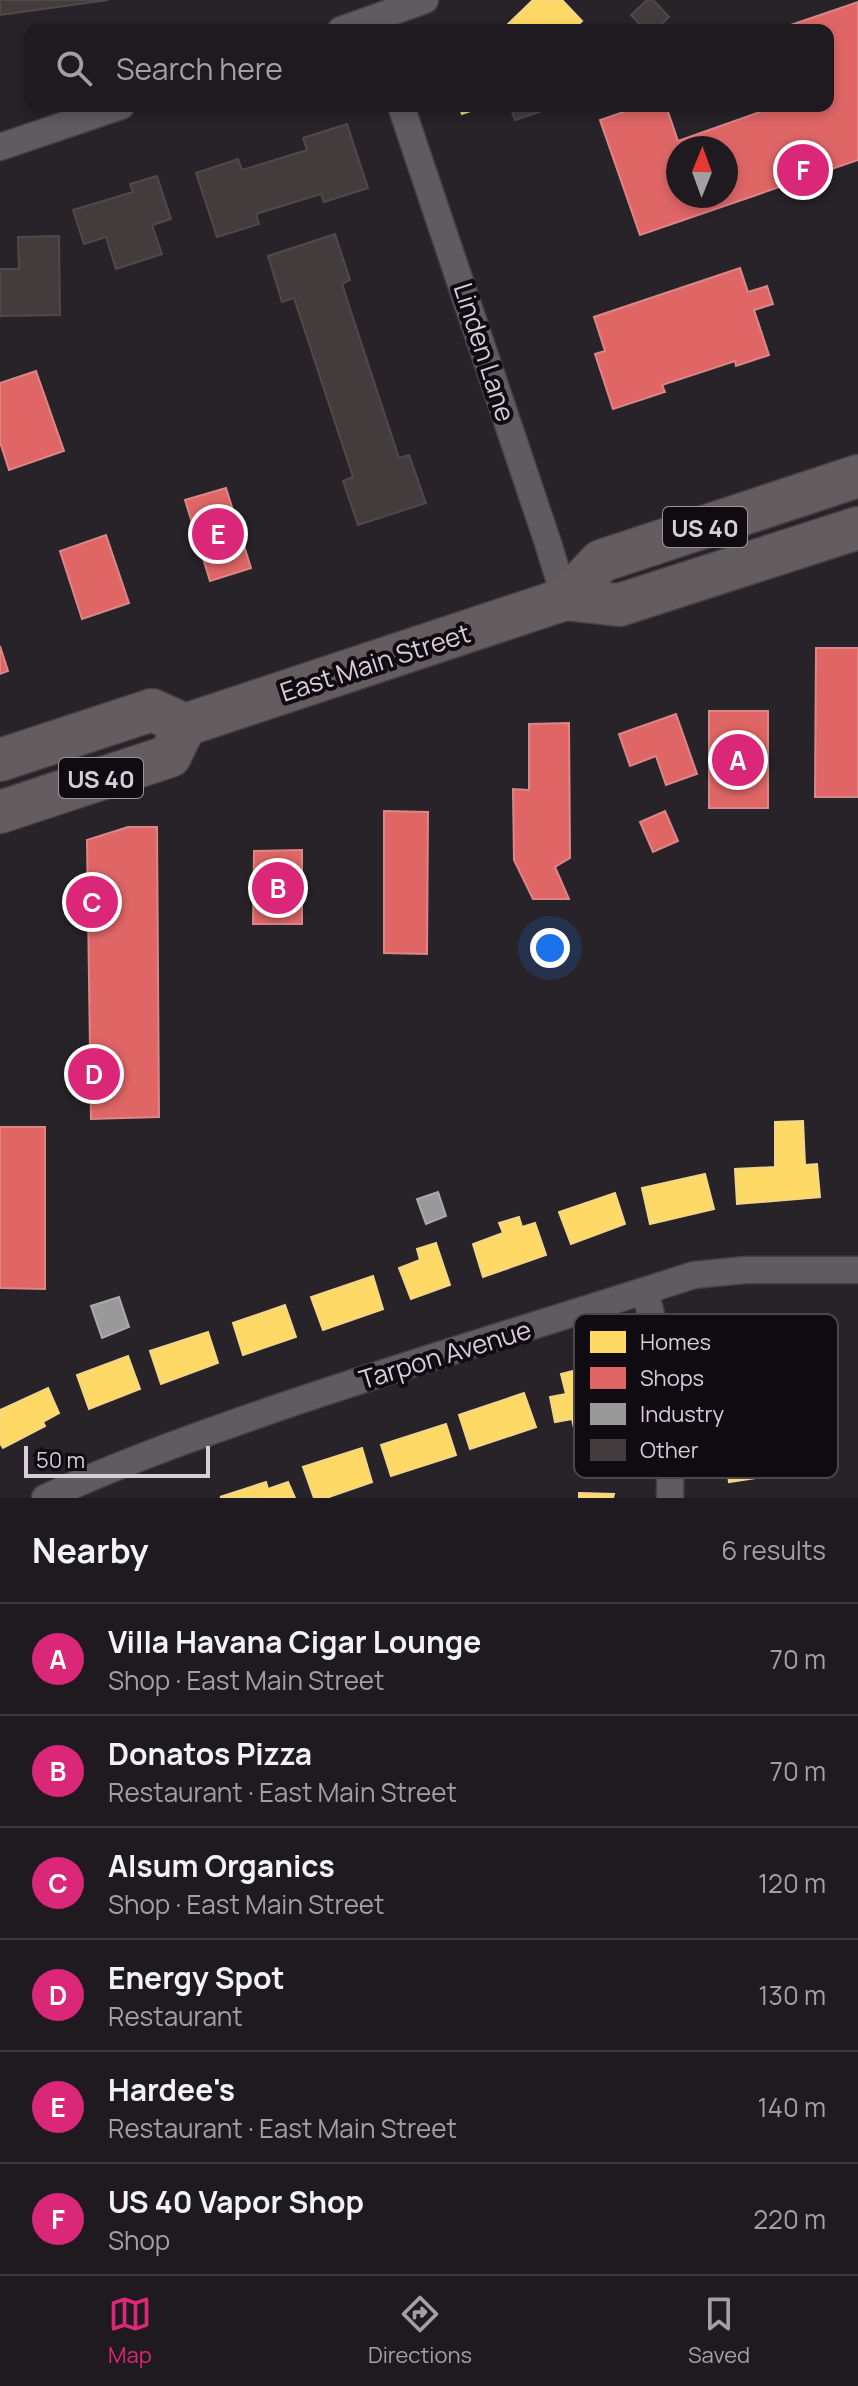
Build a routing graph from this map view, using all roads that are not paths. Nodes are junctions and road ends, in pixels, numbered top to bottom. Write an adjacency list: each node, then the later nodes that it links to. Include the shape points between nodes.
1 (425, 0): 2 (street)
2 (371, 17)
3 (103, 112): 5 (street)
4 (403, 112): 8 (street, Linden Lane)
5 (0, 147)
6 (858, 476): 8 (main road, East Main Street / US 40, via 601,561)
7 (858, 528): 8 (main road, East Main Street / US 40, via 619,605)
8 (565, 599): 9 (main road, East Main Street / US 40)
9 (185, 725): 10 (main road, US 40, via 152,710); 11 (main road, US 40, via 170,756)
10 (0, 760)
11 (0, 812)
12 (858, 1270): 13 (street, Tarpon Avenue, via 716,1272)
13 (645, 1291): 14 (street); 16 (street, Tarpon Avenue, via 222,1426)
14 (651, 1314)
15 (670, 1478): 17 (street)
16 (45, 1498)
17 (670, 1498)

